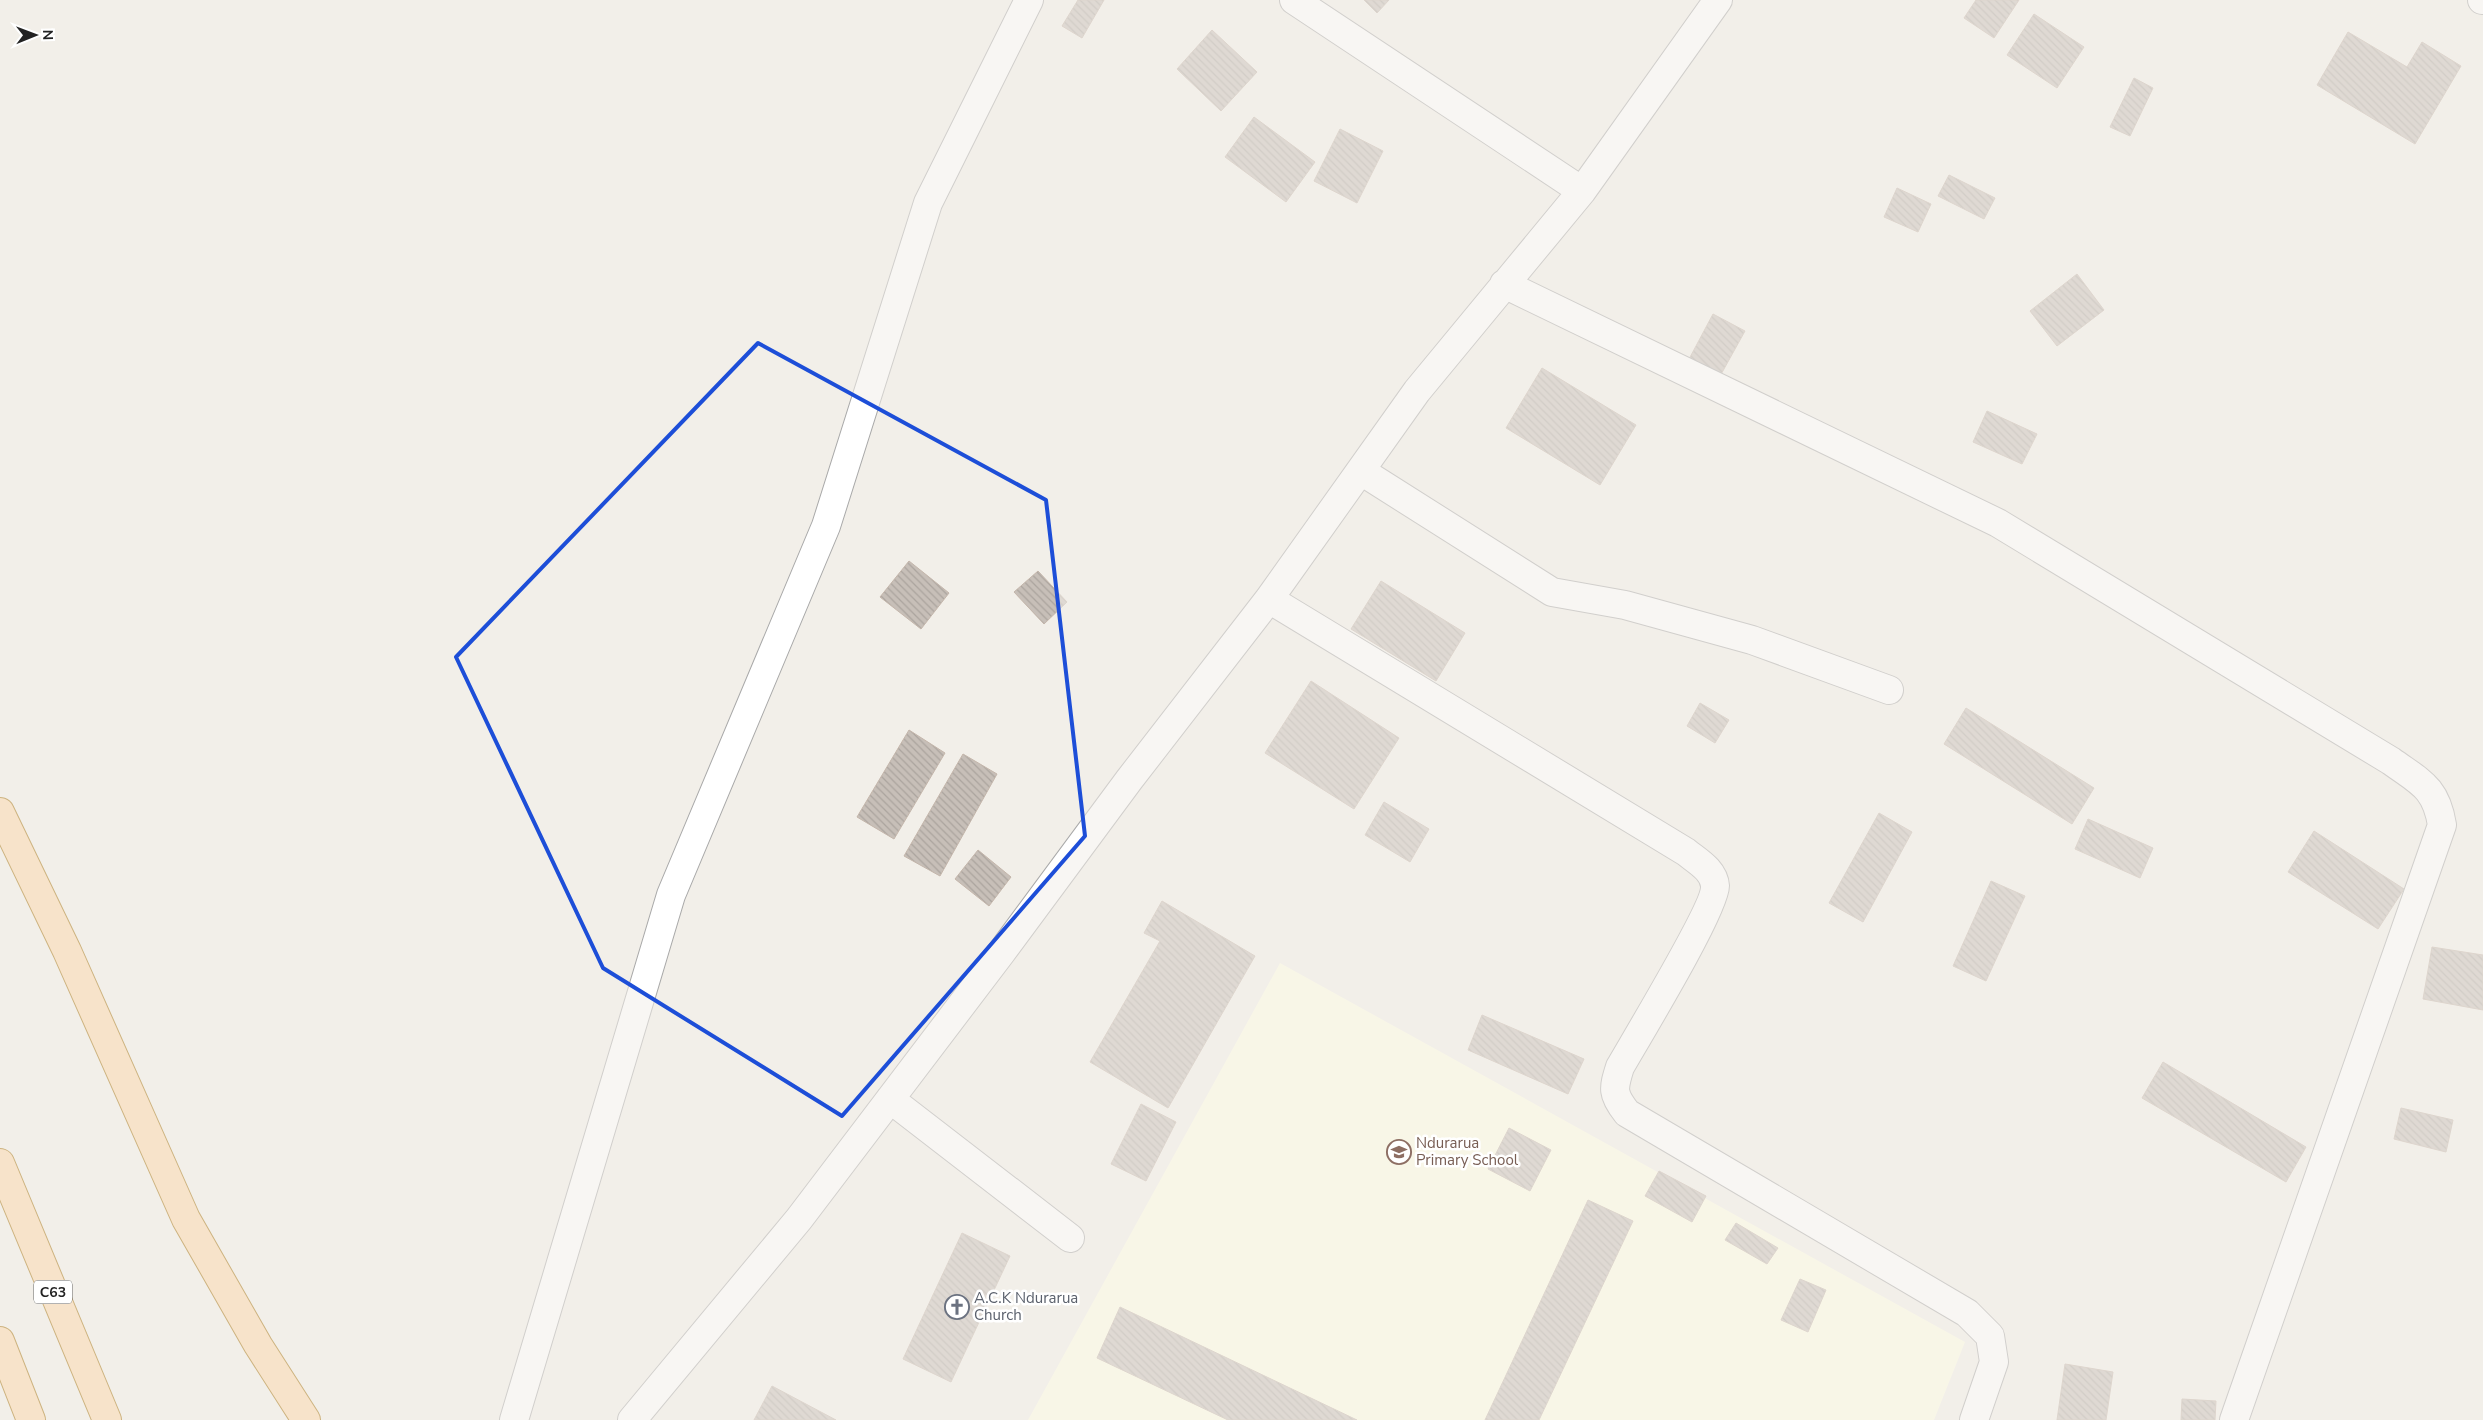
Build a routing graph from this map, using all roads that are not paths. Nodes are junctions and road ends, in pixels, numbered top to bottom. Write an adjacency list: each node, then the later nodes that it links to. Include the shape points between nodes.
1 (1029, 0): 17 (street, via 928,204 826,526 672,895)
2 (1294, 0): 4 (street)
3 (1718, 0): 4 (street)
4 (1582, 191): 5 (street)
5 (1504, 284): 6 (street, via 1417,391); 20 (street, via 1998,523 2391,761 2429,788 2439,807 2442,825)
6 (1361, 471): 7 (street); 8 (street, via 1552,592 1625,604 1752,640)
7 (1269, 599): 10 (street); 19 (street, via 1686,852 1710,871 1715,886 1705,914 1620,1067 1614,1087 1616,1100 1627,1113 1967,1313 1990,1336 1994,1362)
8 (1889, 690)
9 (0, 812): 16 (main road, via 67,951 186,1219 258,1345)
10 (890, 1099): 12 (street); 18 (street, via 799,1219)
11 (0, 1163): 15 (main road, C63)
12 (1070, 1238)
13 (0, 1341): 14 (main road)
14 (31, 1420)
15 (107, 1420)
16 (306, 1420)
17 (514, 1420)
18 (632, 1420)
19 (1974, 1420)
20 (2234, 1420)

